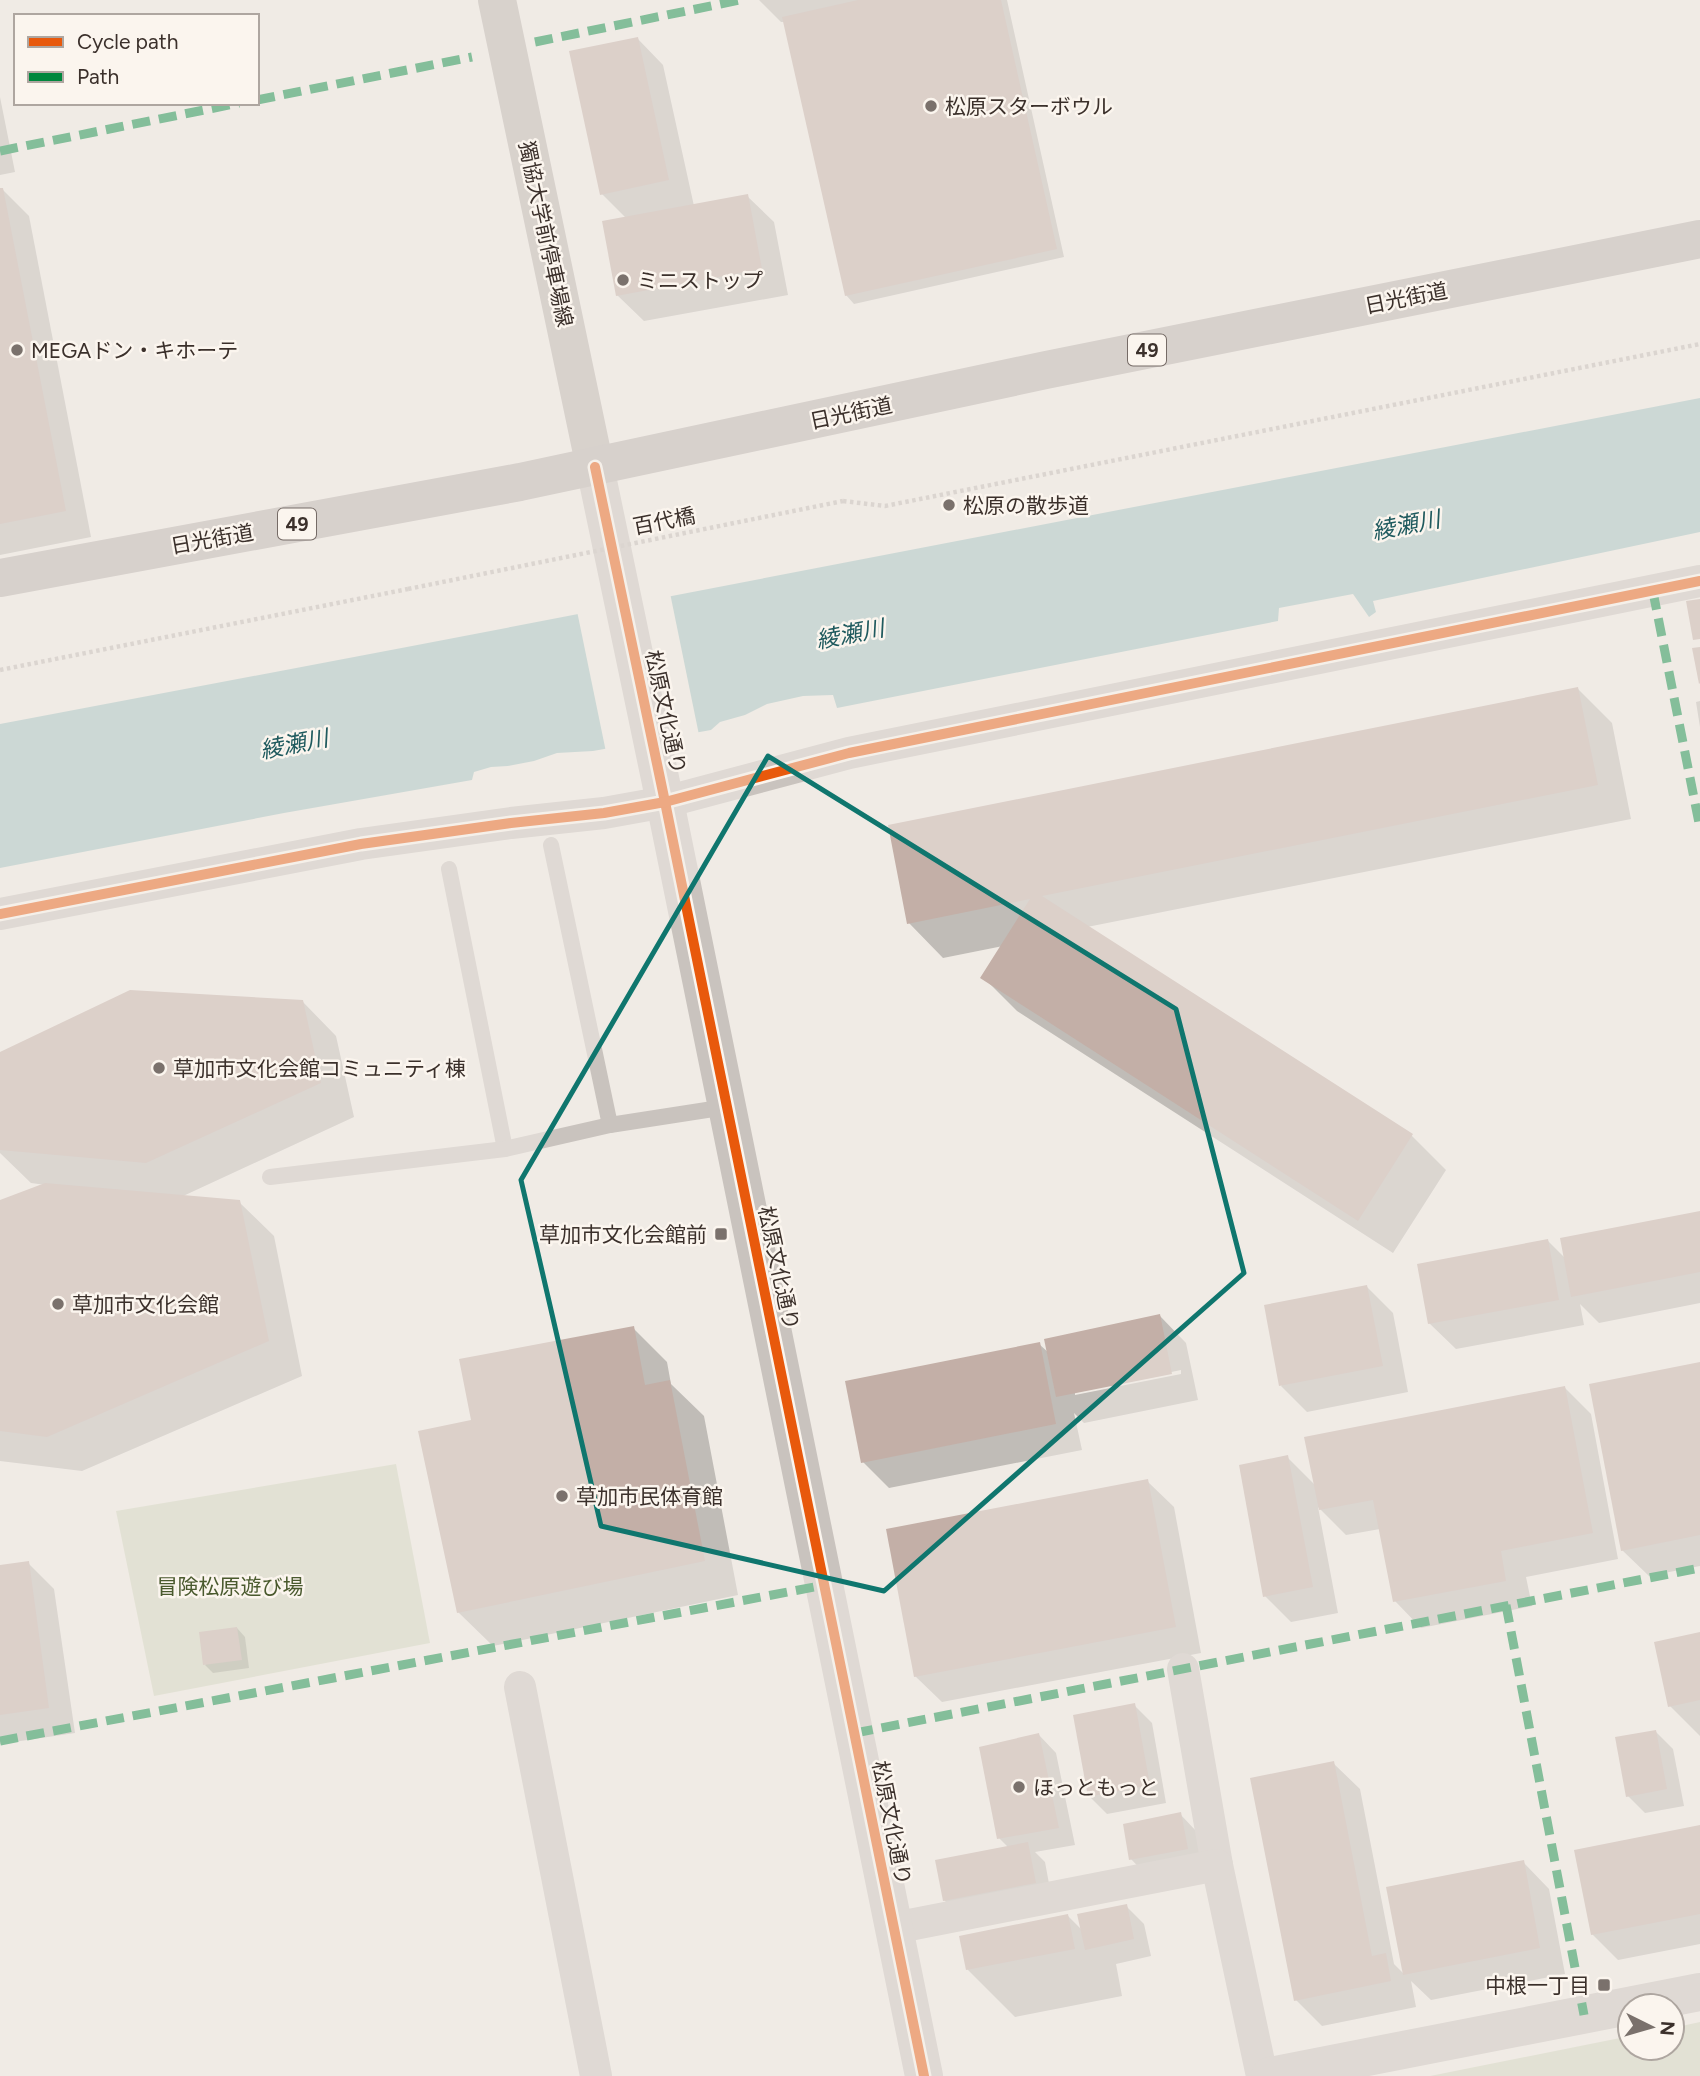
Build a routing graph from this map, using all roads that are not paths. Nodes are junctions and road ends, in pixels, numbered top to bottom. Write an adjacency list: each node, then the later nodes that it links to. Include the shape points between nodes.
1 (497, 0): 3 (main road, 獨協大学前停車場線)
2 (1700, 239): 3 (main road, 日光街道 / 49, via 1046,370)
3 (594, 467): 4 (main road, 日光街道 / 49); 6 (street, 松原文化通り)
4 (0, 578)
5 (1700, 581): 6 (street)
6 (662, 787): 9 (street, via 604,813 361,844); 10 (street, 松原文化通り)
7 (551, 845): 11 (lane)
8 (449, 869): 12 (lane)
9 (0, 914)
10 (726, 1107): 11 (lane); 17 (street, 松原文化通り)
11 (610, 1125): 12 (lane)
12 (505, 1149): 13 (lane)
13 (270, 1177)
14 (1183, 1669): 16 (street)
15 (520, 1687): 19 (street)
16 (1217, 1865): 17 (street); 21 (street)
17 (894, 1928): 20 (street, 松原文化通り)
18 (1700, 1992): 22 (street)
19 (596, 2076)
20 (924, 2076)
21 (1262, 2076)
22 (1270, 2076)

